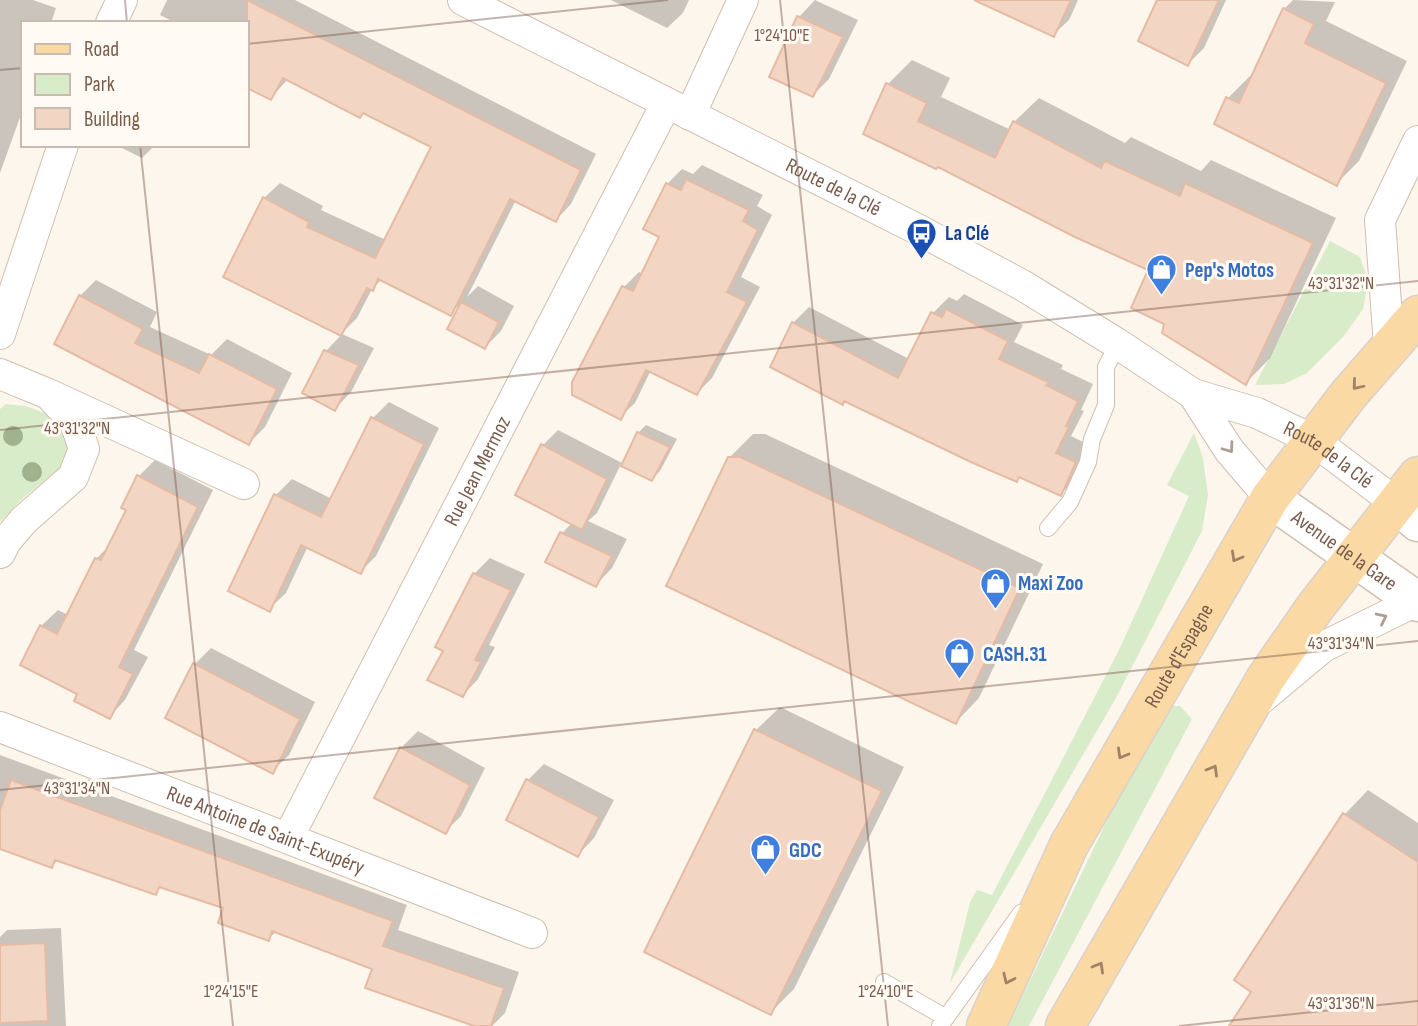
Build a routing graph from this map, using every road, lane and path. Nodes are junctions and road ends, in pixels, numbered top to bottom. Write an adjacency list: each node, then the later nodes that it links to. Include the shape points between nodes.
1 (122, 0): 4 (street)
2 (463, 0): 5 (street, Route de la Clé)
3 (743, 0): 5 (street, Rue Jean Mermoz)
4 (112, 21)
5 (678, 109): 10 (street, Route de la Clé, via 1022,285); 25 (street, Rue Jean Mermoz)
6 (1418, 141): 11 (street, via 1380,220)
7 (62, 147): 9 (street)
8 (1418, 315): 11 (main road, Route d'Espagne)
9 (0, 334)
10 (1118, 344): 14 (street, Route de la Clé); 19 (lane, via 1106,367 1106,405 1088,462 1070,502)
11 (1389, 346): 15 (main road, Route d'Espagne, one-way to 15)
12 (0, 374): 13 (street)
13 (46, 393): 16 (street); 20 (street, via 75,422 84,449 73,477 24,520)
14 (1193, 394): 15 (street, Route de la Clé); 17 (street, Route de la Clé, one-way to 17, via 1230,450)
15 (1323, 427): 17 (main road, Route d'Espagne); 18 (street, Route de la Clé)
16 (244, 484)
17 (1270, 498): 21 (street, Avenue de la Gare); 26 (main road, Route d'Espagne, one-way to 26)
18 (1411, 500): 21 (main road)
19 (1048, 527)
20 (0, 553)
21 (1353, 558): 22 (street, Avenue de la Gare); 23 (main road)
22 (1416, 602): 23 (street, one-way to 22, via 1323,647)
23 (1246, 712): 31 (main road, one-way to 23)
24 (0, 727): 25 (street, Rue Antoine de Saint-Exupéry)
25 (288, 838): 27 (street, Rue Antoine de Saint-Exupéry)
26 (1069, 845): 29 (lane); 30 (main road, Route d'Espagne, one-way to 30)
27 (532, 933)
28 (884, 982): 29 (lane)
29 (943, 1022)
30 (986, 1026)
31 (1065, 1026)

